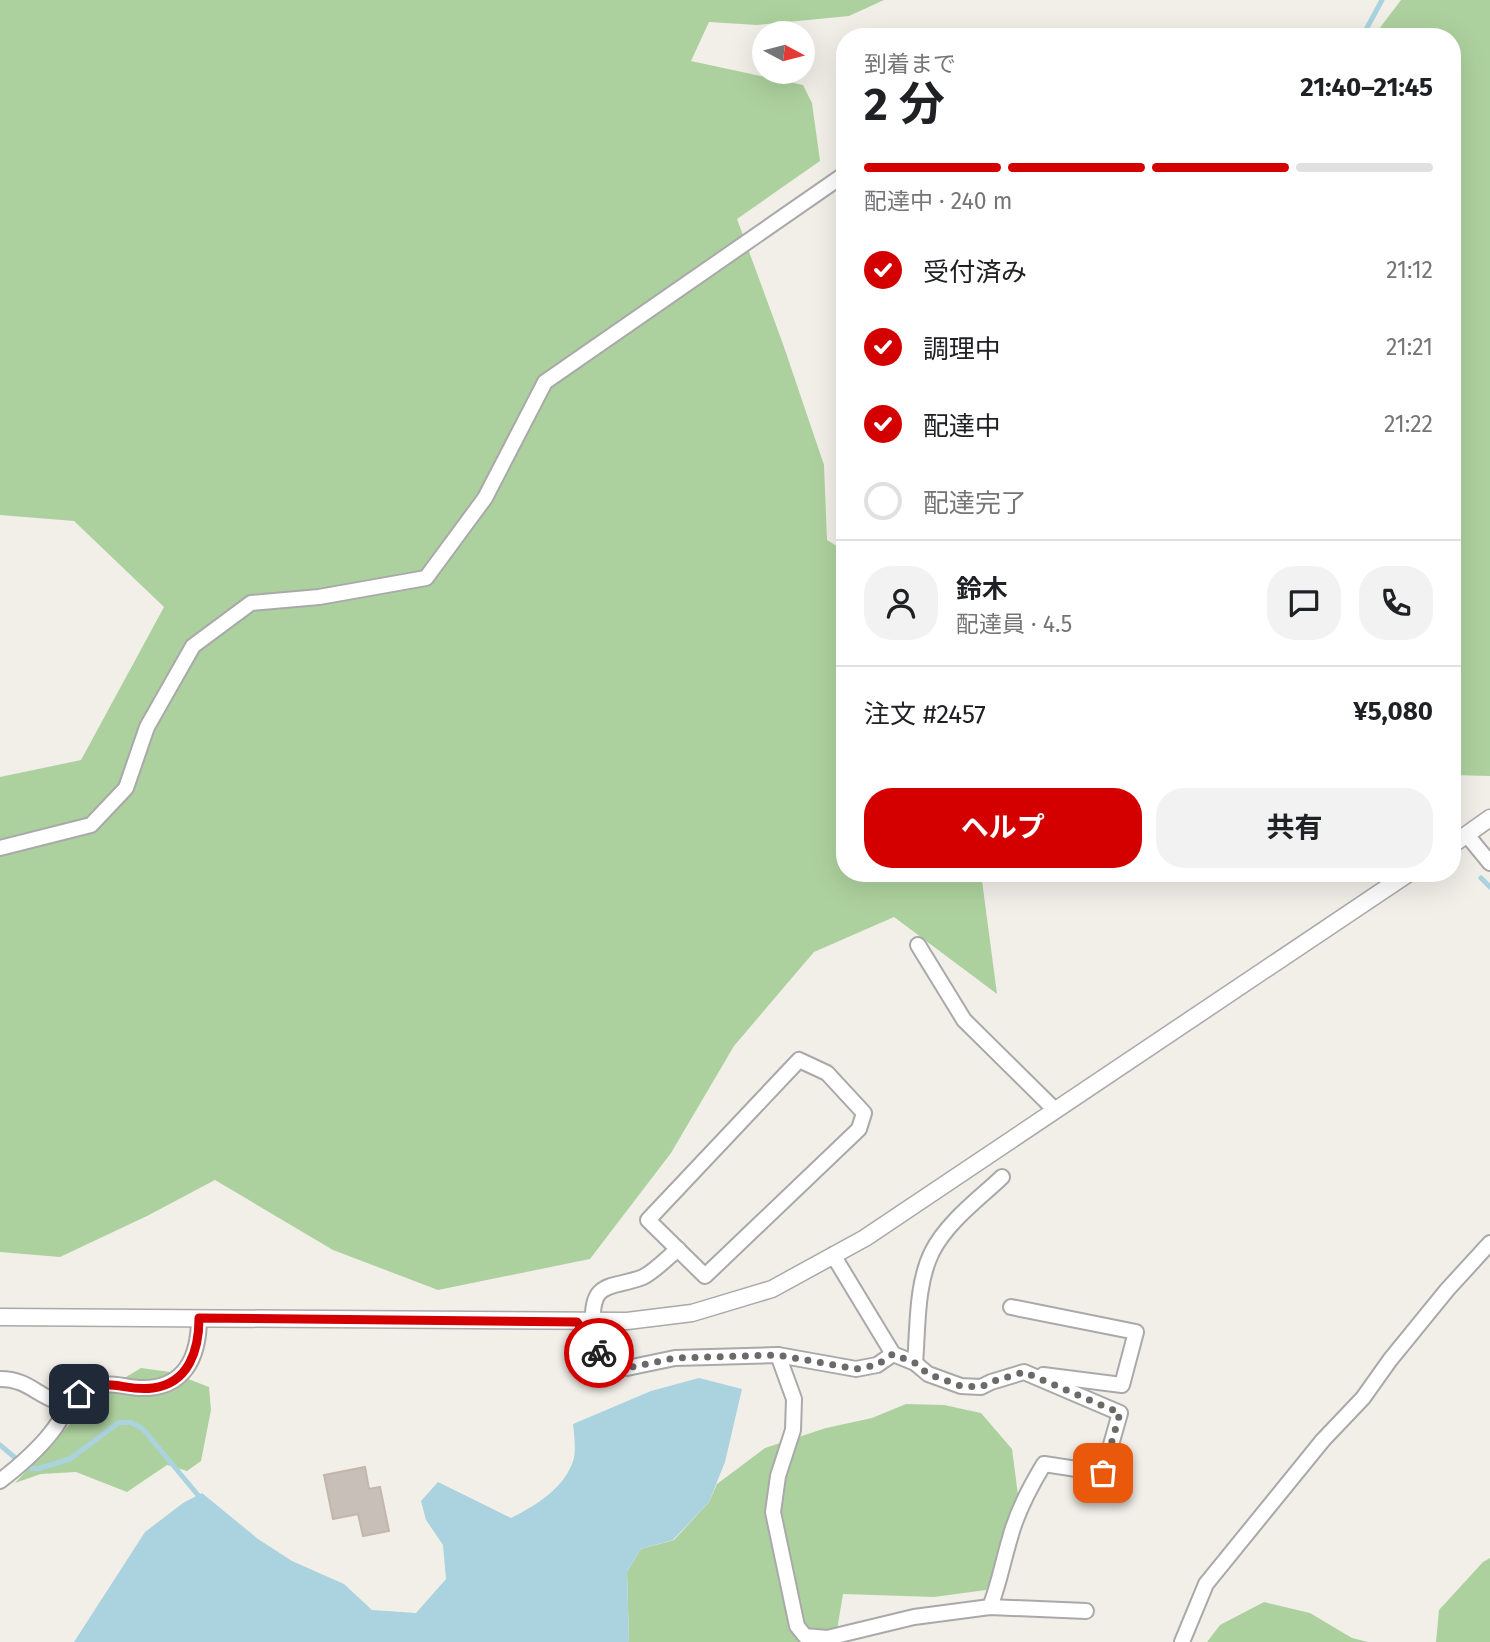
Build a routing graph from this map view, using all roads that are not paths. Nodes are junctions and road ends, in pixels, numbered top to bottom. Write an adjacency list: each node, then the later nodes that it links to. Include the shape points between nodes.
1 (836, 180): 5 (street, via 545,382 485,498 426,578 319,597 251,603 193,646 147,727 126,788 91,825)
2 (1490, 818): 3 (street)
3 (1467, 835): 4 (street); 6 (street)
4 (1461, 839)
5 (0, 848)
6 (1490, 863)
7 (1396, 882): 9 (street)
8 (918, 945): 9 (street, via 964,1020)
9 (1054, 1110): 13 (street)
10 (1002, 1177): 20 (street, via 932,1251 922,1285)
11 (1490, 1243): 27 (street, via 1206,1584)
12 (678, 1249): 12 (street, via 648,1220 799,1060 827,1073 864,1112 859,1129 705,1276); 17 (street, via 644,1276 609,1285 596,1295)
13 (833, 1255): 17 (street, via 772,1289 692,1312); 18 (street)
14 (1011, 1307): 21 (street, via 1136,1332 1122,1385)
15 (0, 1317): 16 (street)
16 (199, 1318): 17 (street); 23 (street, via 193,1360 175,1380 152,1388 92,1386)
17 (585, 1322): 19 (street, via 602,1356 627,1368 675,1358)
18 (893, 1354): 19 (street, via 877,1365 856,1369); 20 (street)
19 (778, 1355): 25 (street, via 794,1399 793,1430 778,1476 773,1512 797,1626 805,1636 827,1638 914,1617)
20 (915, 1363): 21 (street, via 928,1374 961,1386 981,1387)
21 (1024, 1372): 25 (street, via 1120,1413 1103,1473 1044,1464 1018,1514)
22 (0, 1379): 23 (street, via 20,1382 60,1403)
23 (67, 1402): 24 (street, via 49,1434)
24 (0, 1481)
25 (990, 1607): 26 (street)
26 (1086, 1611)
27 (1182, 1642)

